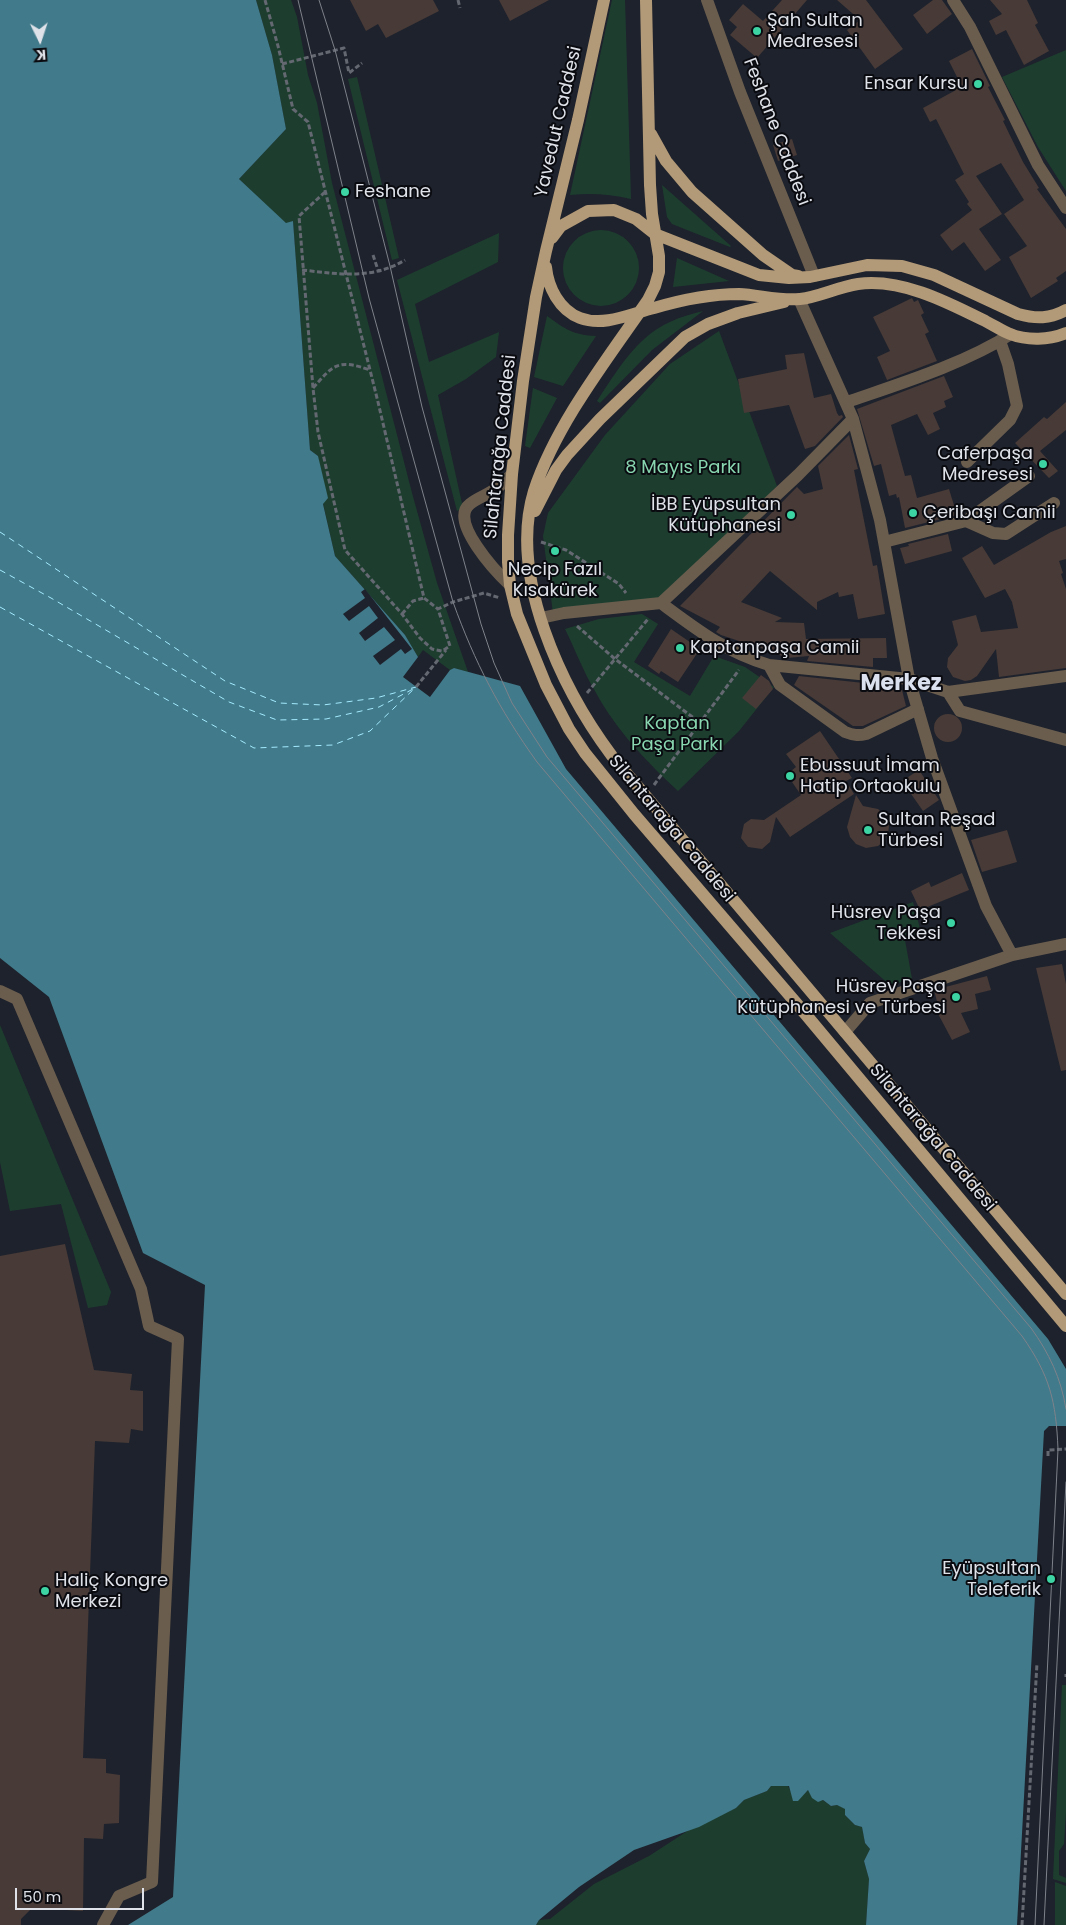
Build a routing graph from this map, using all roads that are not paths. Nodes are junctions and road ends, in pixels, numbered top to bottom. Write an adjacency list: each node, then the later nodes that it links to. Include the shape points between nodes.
1 (604, 0): 8 (main road, Yavedut Caddesi)
2 (646, 0): 5 (main road)
3 (707, 0): 9 (street, Feshane Caddesi)
4 (953, 0): 6 (street, via 970,27 1038,165)
5 (648, 127): 7 (main road); 9 (main road, via 666,161 692,192 792,275)
6 (1066, 208)
7 (655, 234): 8 (main road, via 636,219 614,210 588,211 561,226); 9 (main road, via 759,275); 12 (main road, via 659,272 655,286)
8 (546, 251): 12 (main road, via 548,282 556,298 579,318 597,321); 18 (main road, Silahtarağa Caddesi, via 523,381)
9 (812, 277): 11 (main road, via 867,265 902,266 934,275 1027,317 1048,317)
10 (799, 299): 12 (main road, via 716,295); 14 (main road, via 858,284 894,285 958,308); 15 (street); 21 (main road, via 738,313 685,337 567,455)
11 (1066, 310)
12 (640, 311): 21 (main road, Silahtarağa Caddesi, via 590,383 556,441 534,493)
13 (1066, 333): 14 (main road, via 1044,338)
14 (1005, 338): 15 (street, via 990,348); 17 (street, via 1017,406 1010,420)
15 (847, 402): 16 (street)
16 (854, 419): 23 (street); 25 (street)
17 (966, 462)
18 (512, 474): 24 (main road, Silahtarağa Caddesi, via 508,535); 24 (street, via 496,489 469,504 464,514 472,539 493,569)
19 (1029, 476): 22 (street)
20 (1054, 503): 22 (street, via 1006,534 993,533)
21 (529, 521): 26 (main road, Silahtarağa Caddesi, via 531,578)
22 (966, 521): 23 (street)
23 (884, 542): 29 (street)
24 (510, 585): 38 (main road, Silahtarağa Caddesi, via 529,646 546,685 585,753)
25 (662, 603): 26 (street); 27 (street, via 712,641 747,659)
26 (541, 618): 36 (main road, Silahtarağa Caddesi, via 553,650 598,738)
27 (769, 665): 29 (street); 31 (street, via 780,685 845,732 859,736 866,734)
28 (1066, 676): 30 (street)
29 (909, 678): 30 (street); 31 (street)
30 (948, 692): 32 (street, via 960,711)
31 (918, 710): 34 (street, via 932,758 986,906)
32 (1066, 740)
33 (1066, 944): 34 (street)
34 (1012, 955): 36 (street, via 870,1003)
35 (0, 992): 39 (street, via 17,1000 141,1290 149,1326 178,1339 152,1882 119,1896)
36 (845, 1032): 37 (main road, Silahtarağa Caddesi)
37 (1066, 1294)
38 (1066, 1326)
39 (103, 1925)

